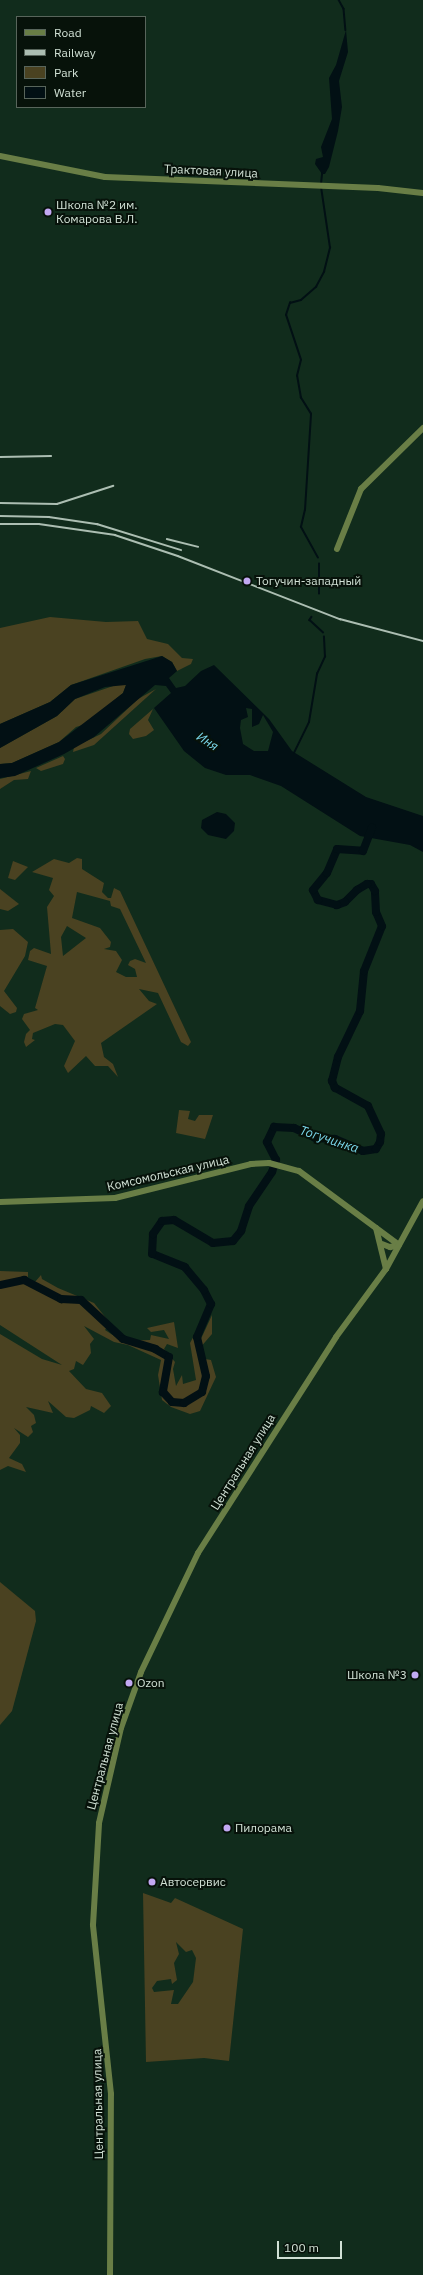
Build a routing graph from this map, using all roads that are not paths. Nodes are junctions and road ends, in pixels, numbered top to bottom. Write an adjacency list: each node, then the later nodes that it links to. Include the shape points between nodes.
1 (0, 156): 2 (main road, Трактовая улица, via 105,177 378,188)
2 (423, 193)
3 (423, 428): 4 (main road, via 361,489)
4 (337, 549)
5 (423, 1201): 9 (main road, Центральная улица)
6 (0, 1202): 7 (main road, Комсомольская улица, via 115,1198 251,1164 269,1163 299,1171)
7 (376, 1228): 8 (main road); 9 (main road, Комсомольская улица)
8 (382, 1244): 9 (main road, via 390,1247); 10 (main road)
9 (399, 1245): 10 (main road, Центральная улица)
10 (386, 1269): 11 (main road, Центральная улица, via 336,1337 198,1553 141,1672 121,1728 99,1823 93,1925 111,2094)
11 (110, 2275)

